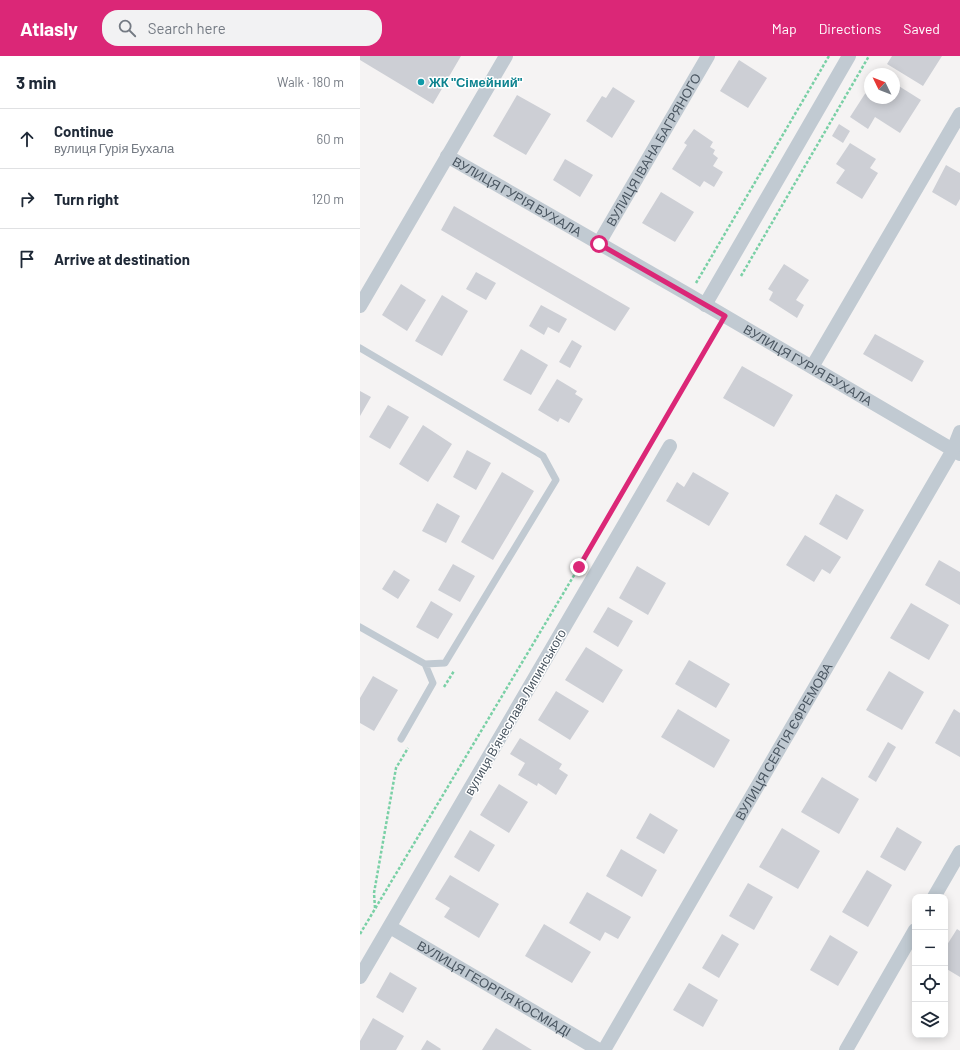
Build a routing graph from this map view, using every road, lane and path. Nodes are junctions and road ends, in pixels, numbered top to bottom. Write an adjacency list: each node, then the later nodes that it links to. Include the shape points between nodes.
1 (506, 56): 7 (street)
2 (708, 56): 8 (street, ВУЛИЦЯ ІВАНА БАГРЯНОГО)
3 (829, 56): 10 (path)
4 (849, 56): 11 (street)
5 (869, 56): 9 (path)
6 (960, 114): 15 (street)
7 (448, 156): 8 (street, ВУЛИЦЯ ГУРІЯ БУХАЛА); 12 (street)
8 (599, 244): 10 (street, ВУЛИЦЯ ГУРІЯ БУХАЛА)
9 (739, 279)
10 (689, 295): 11 (street, ВУЛИЦЯ ГУРІЯ БУХАЛА)
11 (705, 304): 13 (street, ВУЛИЦЯ ГУРІЯ БУХАЛА)
12 (360, 306)
13 (725, 316): 15 (street, ВУЛИЦЯ ГУРІЯ БУХАЛА); 27 (path, via 579,567)
14 (360, 348): 20 (lane, via 543,456 556,480 445,663)
15 (812, 367): 18 (street, ВУЛИЦЯ ГУРІЯ БУХАЛА)
16 (960, 432): 18 (street, ВУЛИЦЯ СЕРГІЯ ЄФРЕМОВА)
17 (670, 446): 28 (street, вулиця Вʼячеслава Липинського)
18 (956, 452): 33 (street, ВУЛИЦЯ СЕРГІЯ ЄФРЕМОВА)
19 (360, 627): 20 (lane)
20 (424, 664): 23 (lane, via 433,684)
21 (456, 668): 22 (path)
22 (444, 688)
23 (401, 739)
24 (412, 742): 27 (path, via 396,768 374,893)
25 (960, 852): 26 (street)
26 (936, 894)
27 (375, 908): 29 (path)
28 (390, 927): 31 (street, вулиця Вʼячеслава Липинського); 32 (street, ВУЛИЦЯ ГЕОРГІЯ КОСМІАДІ)
29 (360, 934)
30 (912, 935): 34 (street)
31 (360, 977)
32 (599, 1050)
33 (604, 1050)
34 (846, 1050)

